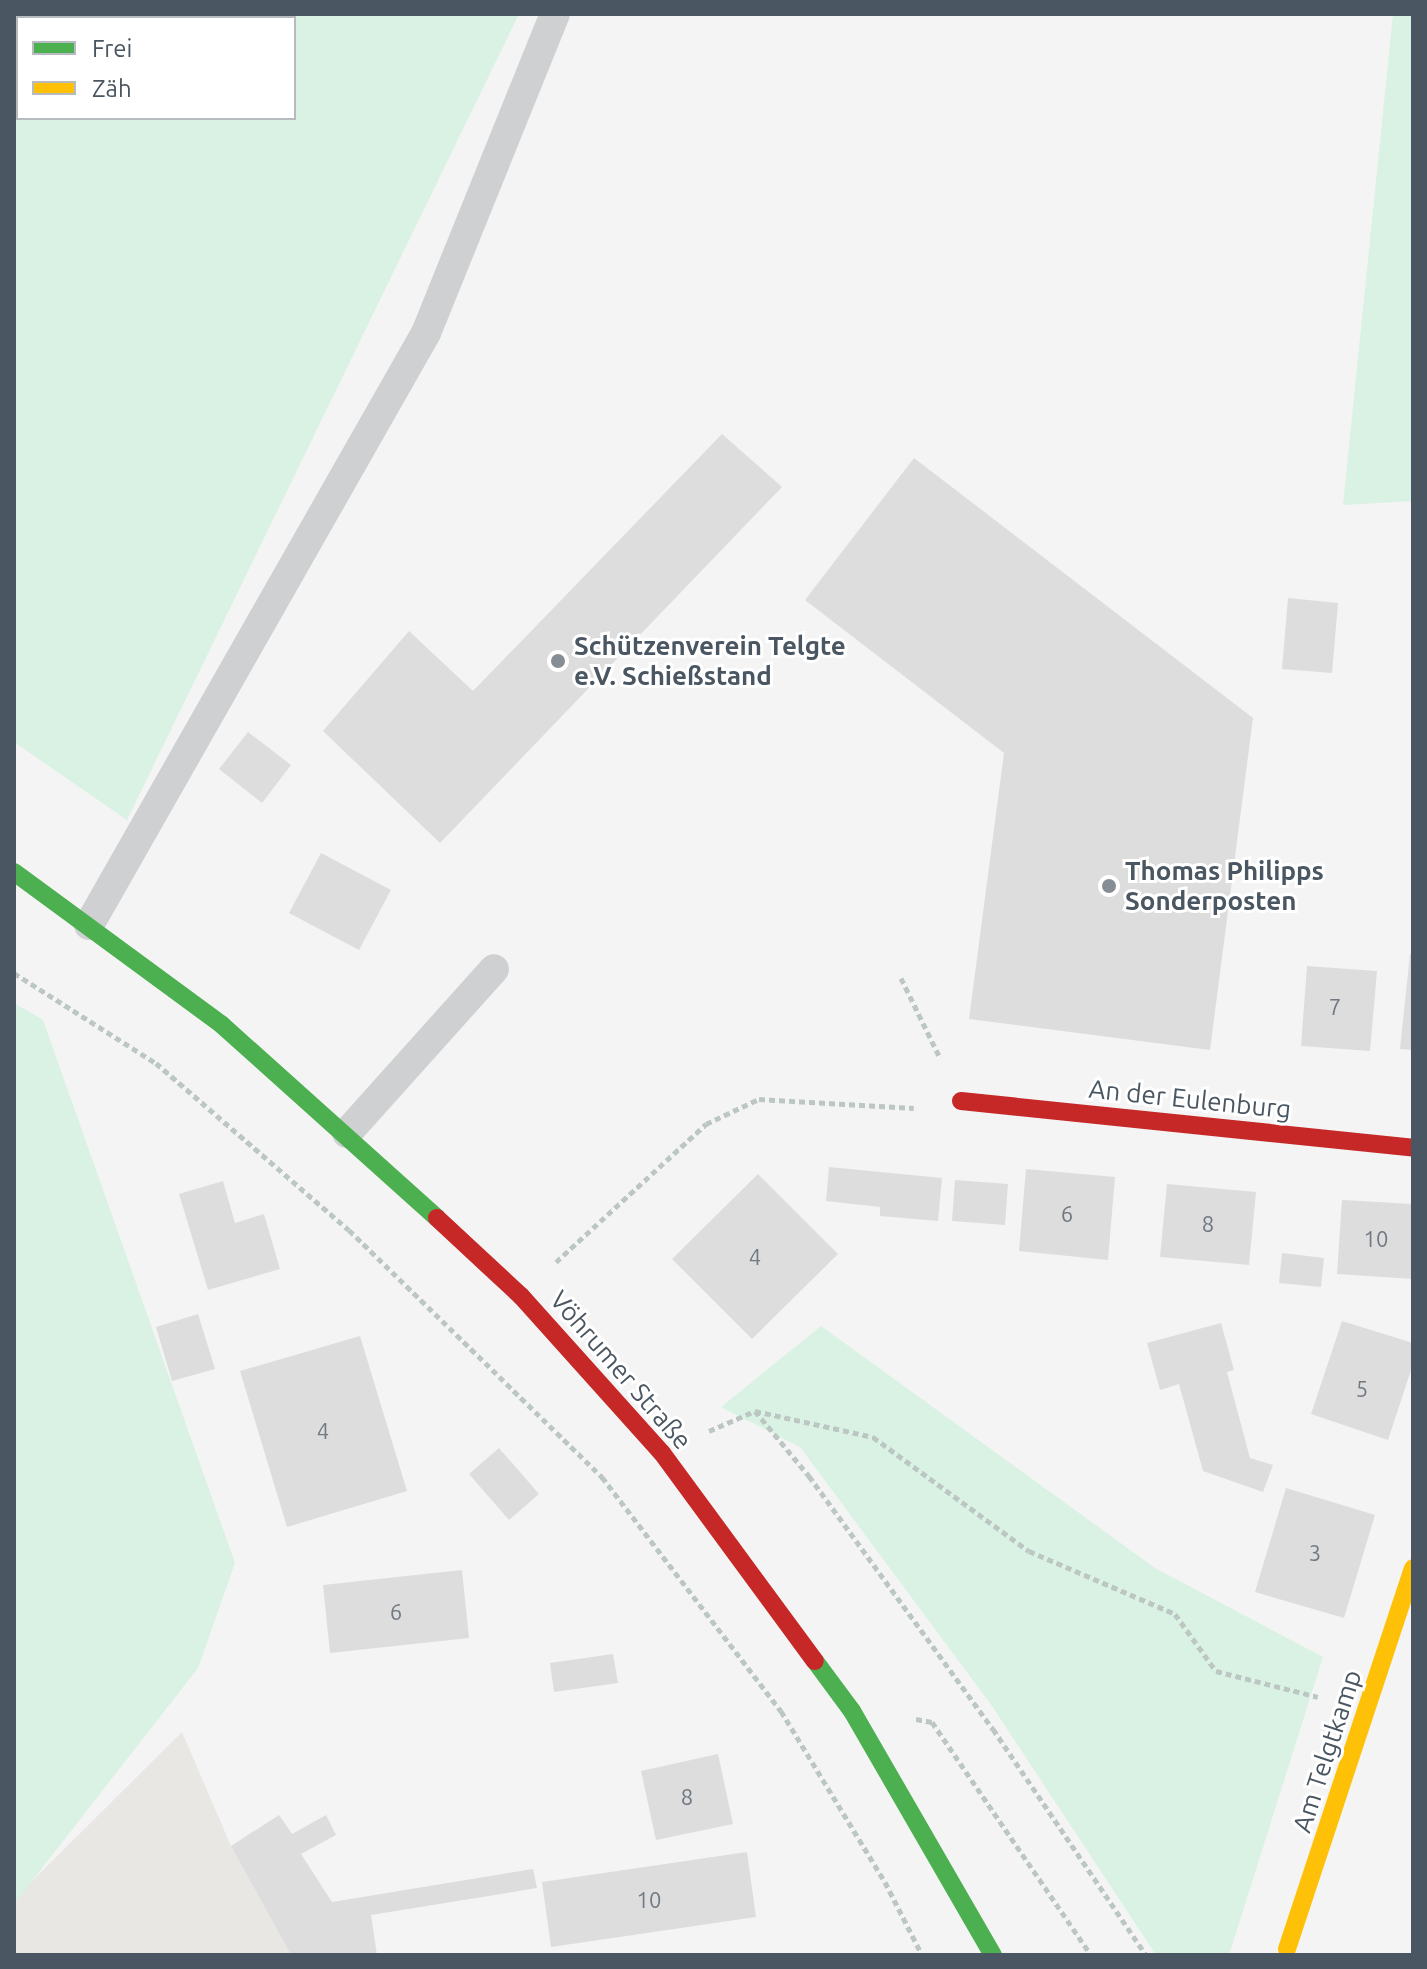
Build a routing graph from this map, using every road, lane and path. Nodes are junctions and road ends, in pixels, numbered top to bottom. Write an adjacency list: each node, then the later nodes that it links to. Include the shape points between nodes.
1 (555, 14): 3 (lane, via 426,333)
2 (14, 872): 3 (main road, Vöhrumer Straße)
3 (89, 925): 8 (main road, Vöhrumer Straße, via 222,1025)
4 (494, 969): 8 (lane)
5 (14, 973): 15 (path, via 168,1074 349,1230 602,1477 781,1711 885,1882)
6 (901, 978): 7 (path)
7 (961, 1101): 9 (main road, An der Eulenburg); 10 (path, via 906,1109 759,1099 706,1124)
8 (347, 1133): 10 (main road, Vöhrumer Straße)
9 (1413, 1148)
10 (521, 1296): 12 (main road, Vöhrumer Straße, via 662,1453)
11 (1413, 1568): 13 (main road, Am Telgtkamp)
12 (852, 1711): 16 (main road, Vöhrumer Straße); 17 (path, via 932,1722)
13 (1369, 1711): 14 (main road, Am Telgtkamp); 18 (path, via 1216,1671 1175,1614 1029,1551 873,1437 755,1411 809,1476 993,1729)
14 (1287, 1949)
15 (922, 1955)
16 (993, 1955)
17 (1091, 1955)
18 (1146, 1955)

